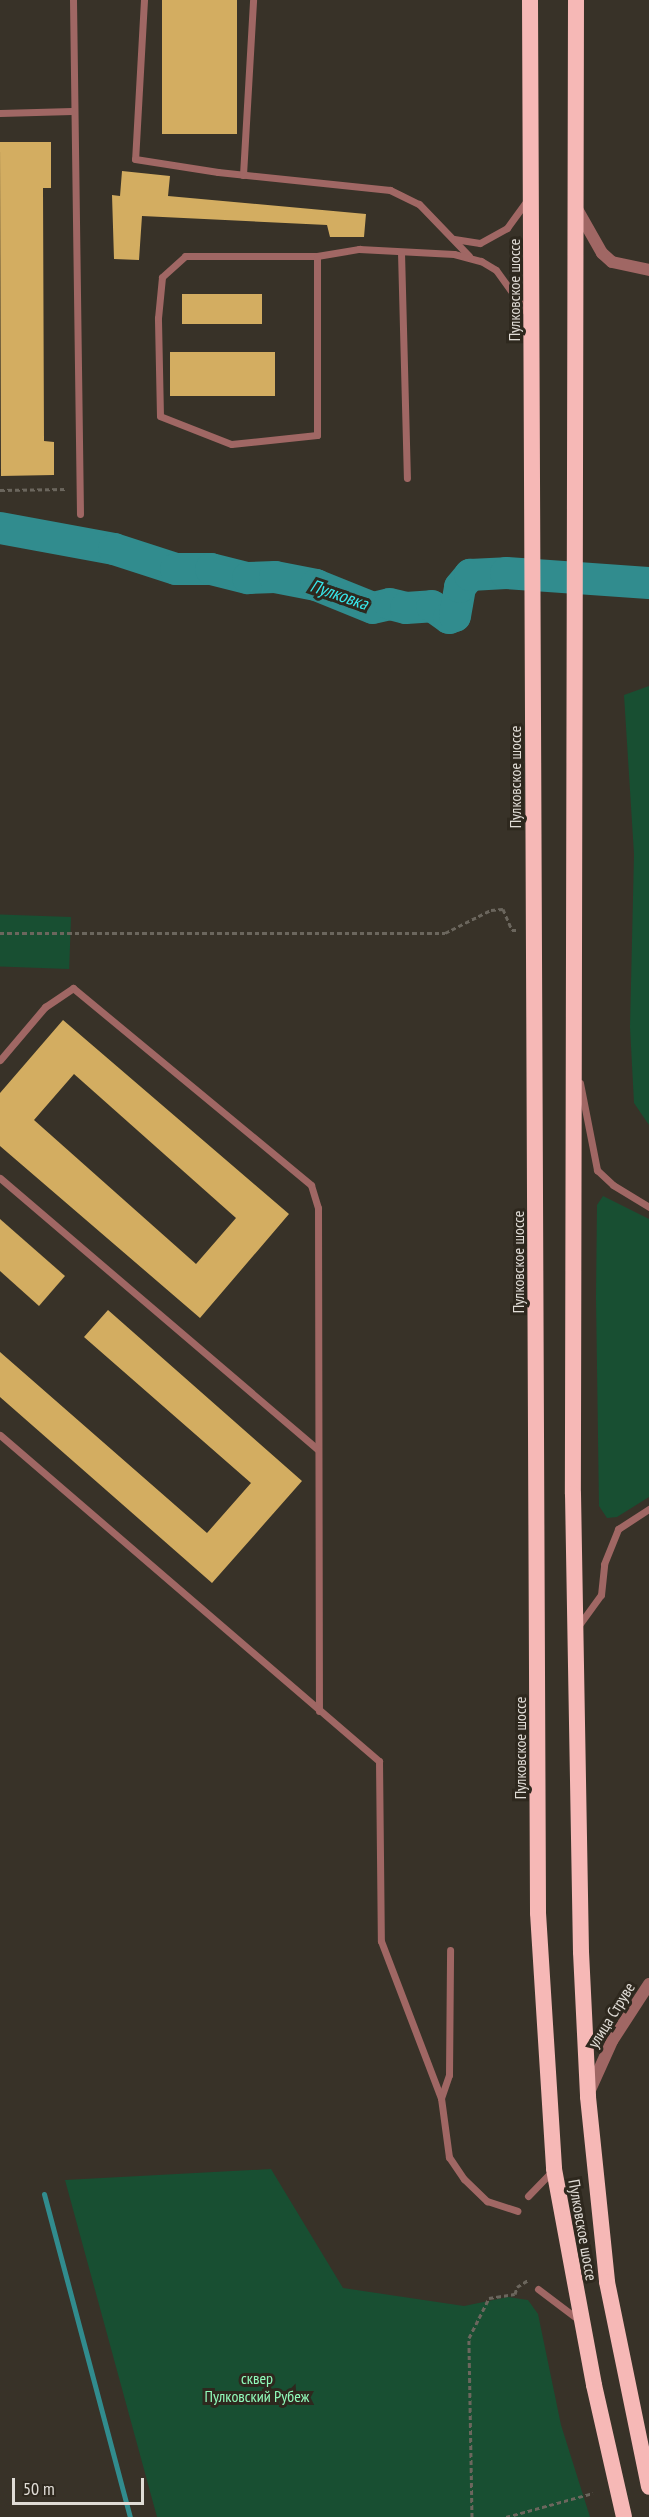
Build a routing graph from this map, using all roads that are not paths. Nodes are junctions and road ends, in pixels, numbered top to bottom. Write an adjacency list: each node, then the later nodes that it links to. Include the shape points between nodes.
1 (73, 0): 6 (lane)
2 (144, 0): 8 (lane, via 135,159)
3 (253, 0): 8 (lane)
4 (530, 0): 9 (highway, Пулковское шоссе)
5 (576, 0): 10 (highway, Пулковское шоссе)
6 (72, 111): 7 (lane); 21 (lane)
7 (0, 113)
8 (243, 175): 11 (lane, via 390,190 419,204)
9 (532, 194): 12 (lane, via 507,228); 19 (highway, Пулковское шоссе)
10 (577, 208): 18 (street, via 602,253 612,262); 23 (highway, Пулковское шоссе, via 572,874)
11 (446, 235): 12 (lane, via 461,242); 13 (lane)
12 (480, 243): 13 (lane)
13 (462, 250): 15 (lane); 17 (lane)
14 (401, 252): 15 (lane); 16 (lane, via 358,249); 20 (lane)
15 (454, 254): 17 (lane)
16 (317, 256): 16 (lane, via 185,256 162,278 160,416 231,444 316,435)
17 (469, 256): 19 (lane, via 501,276)
18 (649, 270)
19 (531, 320): 35 (highway, Пулковское шоссе, via 538,1913)
20 (407, 478)
21 (80, 514)
22 (0, 1060): 27 (lane, via 45,1007 73,988 311,1185 318,1208)
23 (576, 1072): 25 (lane, via 590,1120 590,1149 597,1170); 29 (highway, Пулковское шоссе)
24 (0, 1178): 27 (lane)
25 (649, 1207)
26 (0, 1435): 30 (lane)
27 (318, 1450): 30 (lane)
28 (649, 1509): 29 (lane, via 618,1529 604,1564 601,1595)
29 (576, 1629): 33 (highway, Пулковское шоссе, via 581,1952)
30 (319, 1711): 34 (lane, via 378,1761 381,1941)
31 (450, 1950): 34 (lane, via 449,2075)
32 (649, 1984): 33 (street, улица Струве, via 612,2041)
33 (588, 2097): 40 (highway, Пулковское шоссе, via 607,2283)
34 (441, 2098): 37 (lane, via 449,2157 464,2179 487,2201)
35 (554, 2169): 36 (lane); 39 (highway, Пулковское шоссе)
36 (528, 2196)
37 (517, 2211)
38 (538, 2289): 39 (lane)
39 (583, 2323): 41 (highway, Пулковское шоссе)
40 (649, 2487)
41 (624, 2517)

